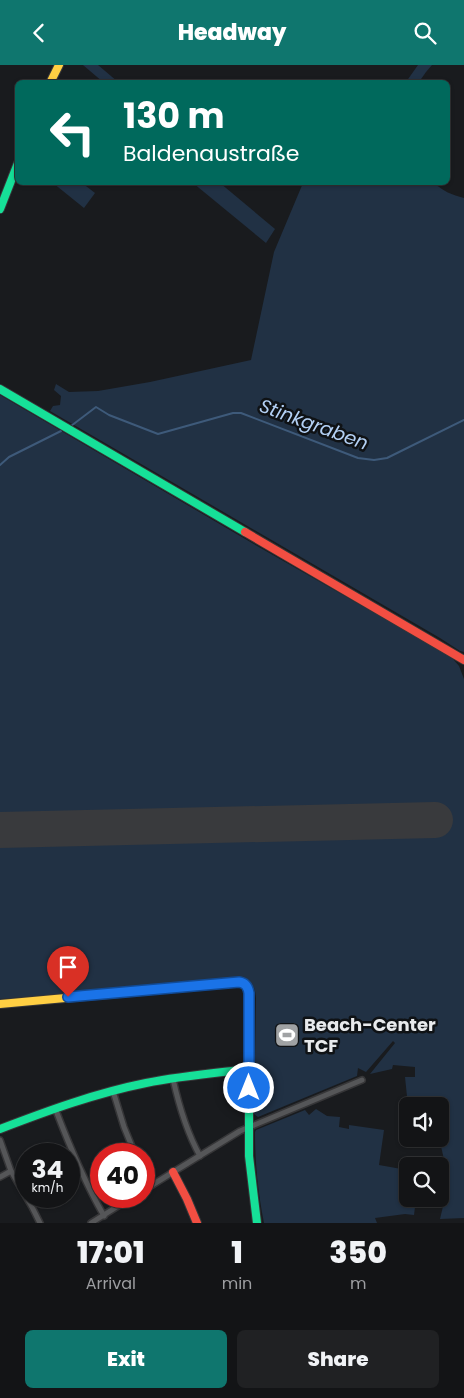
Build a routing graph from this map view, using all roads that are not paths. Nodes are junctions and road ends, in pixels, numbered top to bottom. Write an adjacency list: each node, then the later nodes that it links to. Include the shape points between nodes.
1 (59, 65): 2 (street)
2 (52, 80)
3 (15, 171): 4 (street)
4 (0, 209)
5 (0, 389): 6 (street)
6 (464, 660)
7 (0, 1003): 8 (street, via 239,982 247,986 249,993)
8 (249, 1069): 9 (street); 13 (street)
9 (173, 1079): 11 (street); 17 (street, via 182,1116)
10 (362, 1080): 13 (street)
11 (113, 1091): 12 (street); 16 (street)
12 (55, 1108): 14 (street); 23 (street, via 70,1149)
13 (248, 1127): 17 (street); 27 (street)
14 (0, 1129)
15 (0, 1139): 18 (street)
16 (131, 1143)
17 (200, 1156): 19 (street)
18 (11, 1171): 20 (street); 24 (street)
19 (173, 1172): 21 (street); 26 (street)
20 (0, 1177)
21 (155, 1183)
22 (116, 1208): 23 (street)
23 (104, 1216): 25 (street)
24 (40, 1223)
25 (91, 1223)
26 (197, 1223)
27 (257, 1223)

